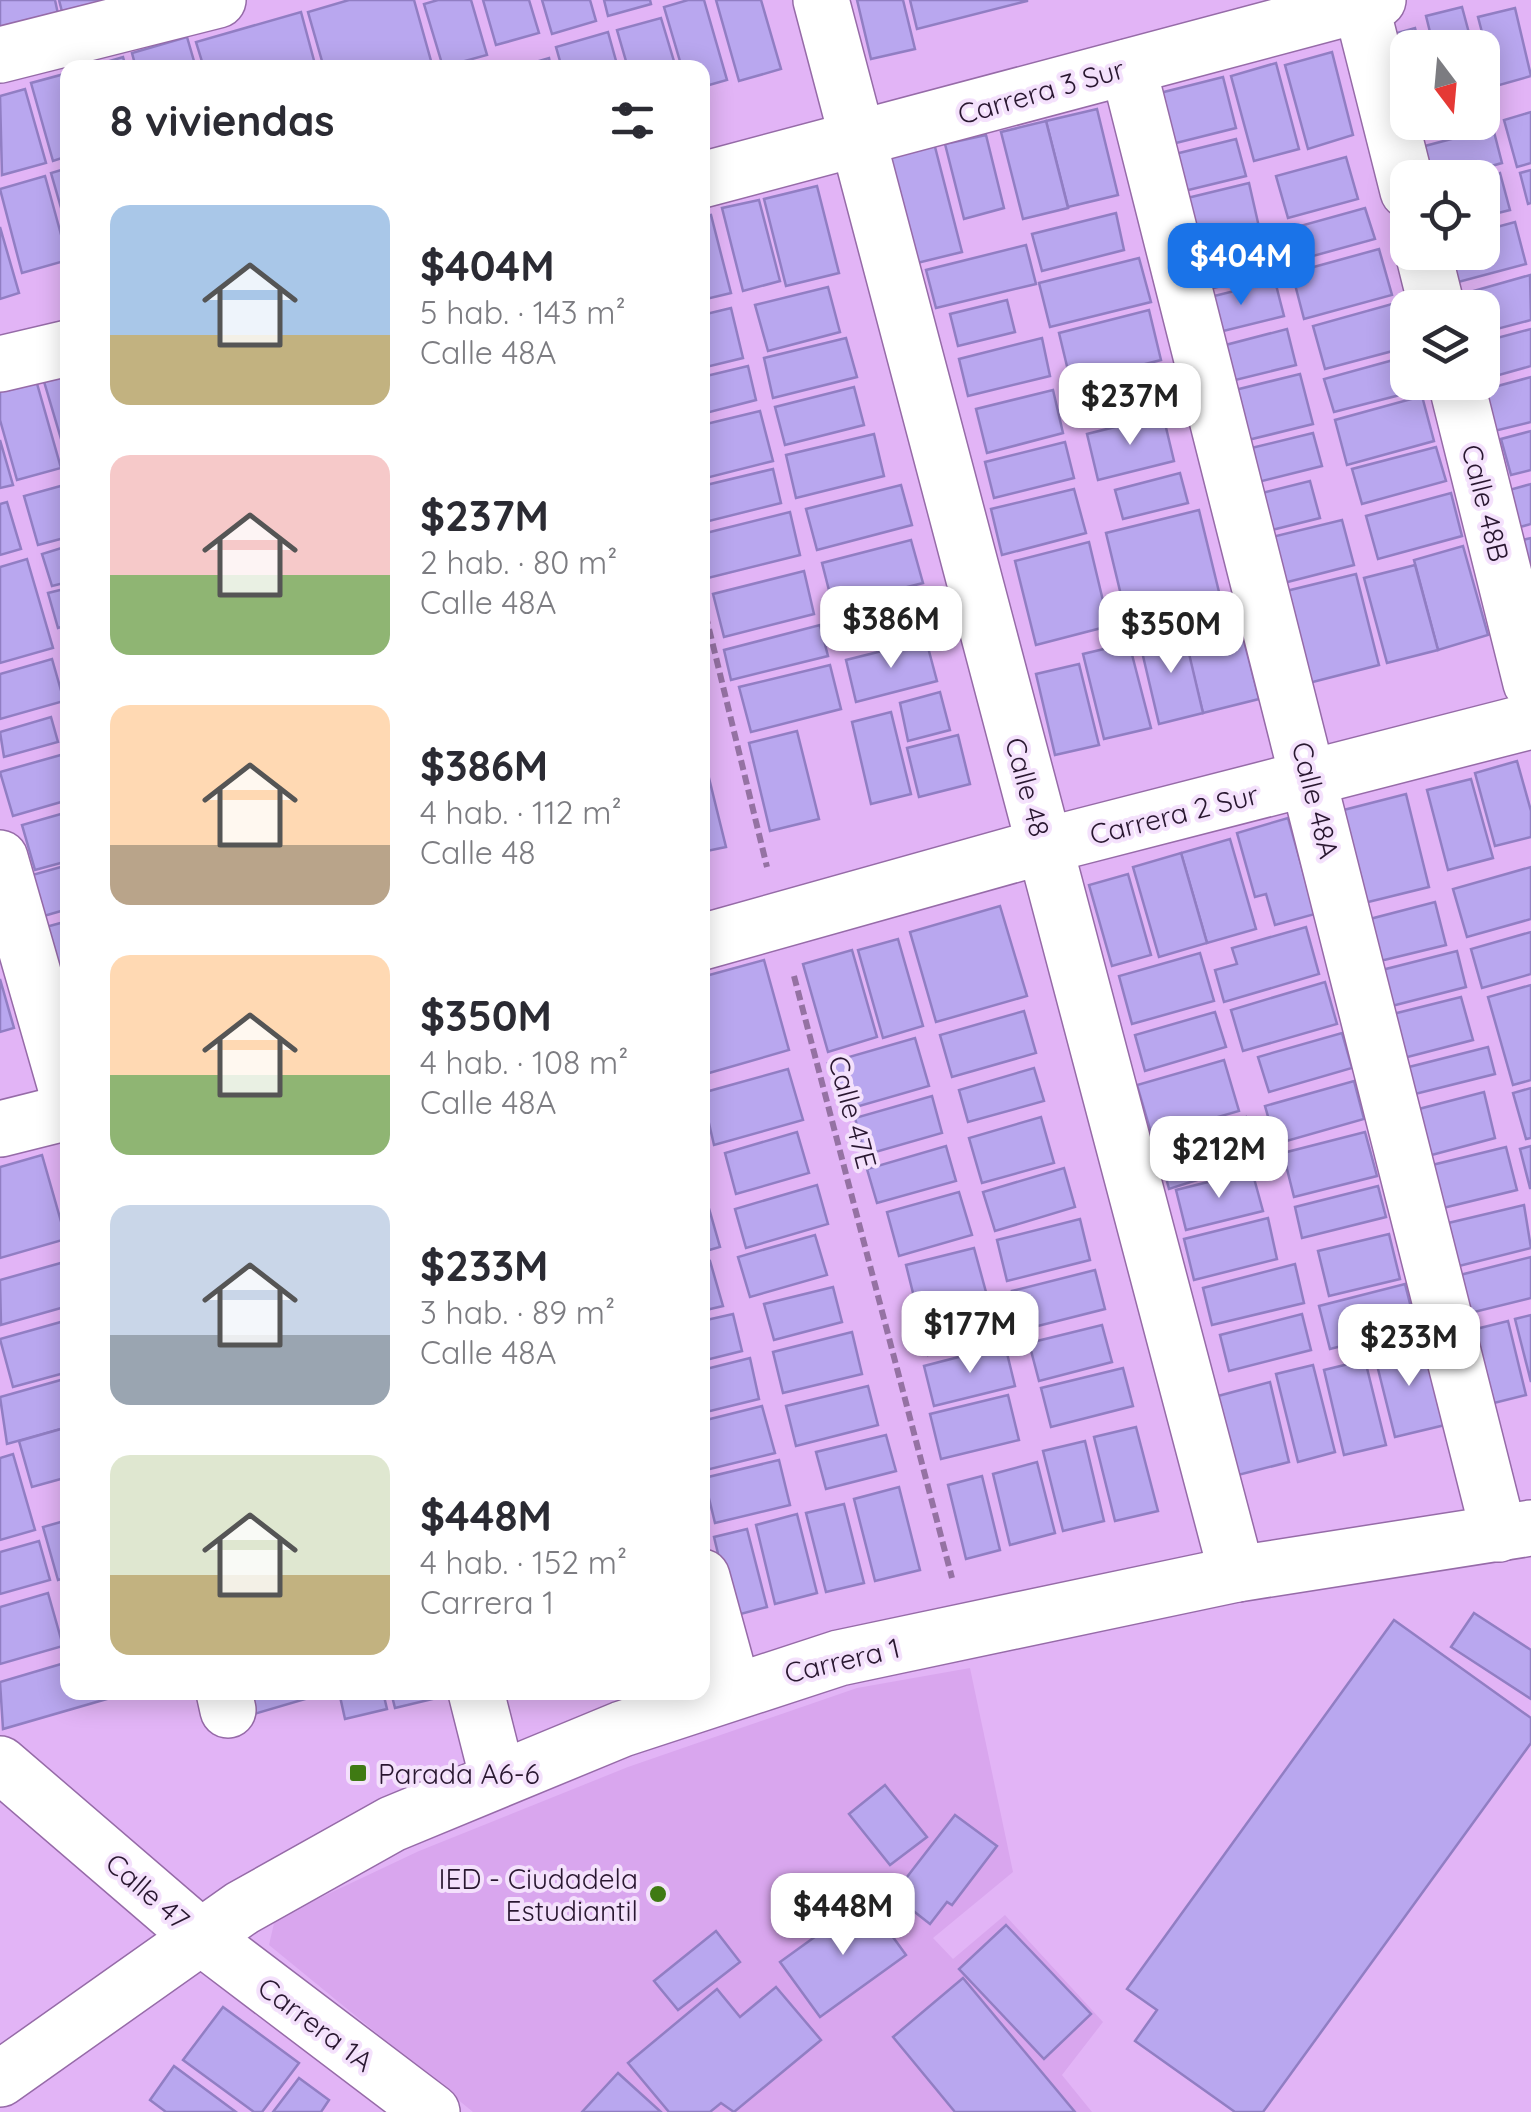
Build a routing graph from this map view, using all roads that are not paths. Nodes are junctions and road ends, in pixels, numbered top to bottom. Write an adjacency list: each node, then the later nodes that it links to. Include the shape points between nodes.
1 (218, 0): 4 (street)
2 (821, 0): 6 (street, Calle 48)
3 (1369, 2): 5 (street, Carrera 3 Sur); 7 (street)
4 (0, 55)
5 (1128, 66): 6 (street, Carrera 3 Sur); 14 (street, Calle 48A)
6 (856, 142): 8 (street, Carrera 3 Sur); 15 (street, Calle 48)
7 (1402, 160)
8 (710, 178)
9 (60, 350): 10 (street)
10 (0, 364)
11 (1460, 400): 12 (street, Calle 48B)
12 (1531, 682)
13 (1531, 721): 14 (street, Carrera 2 Sur)
14 (1311, 780): 15 (street, Carrera 2 Sur); 21 (street, Calle 48A)
15 (1044, 846): 17 (street, Carrera 2 Sur); 22 (street, Calle 48)
16 (0, 858): 18 (street)
17 (710, 940)
18 (60, 1067)
19 (60, 1114): 20 (street)
20 (0, 1129)
21 (1515, 1531): 22 (street, Carrera 1)
22 (1237, 1574): 24 (street, Carrera 1, via 839,1658)
23 (710, 1606): 24 (street)
24 (733, 1690): 25 (street, Carrera 1)
25 (710, 1699)
26 (478, 1700): 29 (street)
27 (707, 1700): 29 (street, Carrera 1)
28 (0, 1764): 30 (street, Calle 47)
29 (498, 1779): 30 (street, Carrera 1, via 392,1824)
30 (200, 1936): 31 (street, Calle 47); 34 (street, Carrera 1A)
31 (0, 2079)
32 (0, 2102): 33 (street)
33 (12, 2112)
34 (432, 2112)

